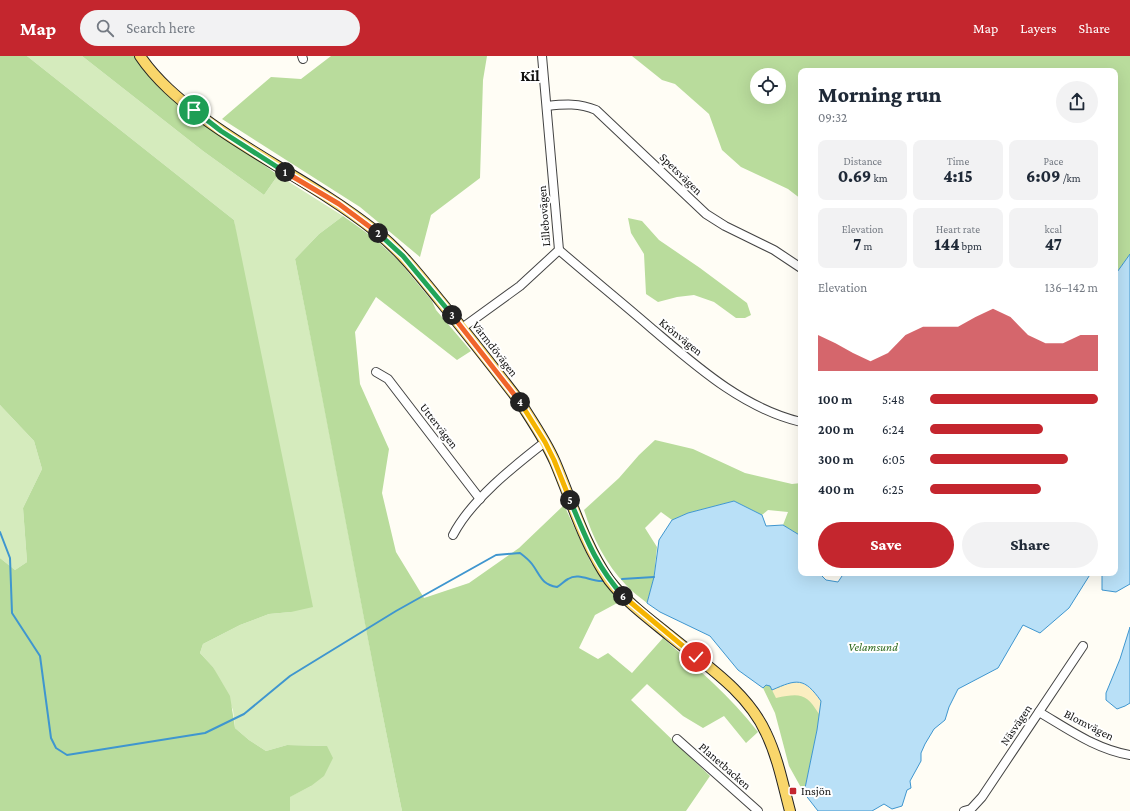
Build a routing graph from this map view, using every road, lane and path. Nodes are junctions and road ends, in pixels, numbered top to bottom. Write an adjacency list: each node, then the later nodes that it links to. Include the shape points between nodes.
1 (140, 56): 6 (main road, Värmdövägen, via 178,98 221,131 339,204 374,230 417,271)
2 (542, 56): 3 (street, Lillebovägen)
3 (547, 106): 4 (street, Lillebovägen); 5 (street, Spetsvägen, via 585,105 596,110 706,214 774,250)
4 (559, 250): 6 (street, Lillebovägen, via 520,286); 8 (street, Krönvägen, via 678,351 733,393)
5 (798, 266)
6 (462, 328): 9 (main road, Värmdövägen, via 520,402)
7 (376, 372): 10 (street, Uttervägen, via 388,380)
8 (798, 421)
9 (545, 442): 10 (street); 18 (main road, Värmdövägen, via 585,539 610,581 625,598 739,694 758,719 766,732 779,766)
10 (480, 499): 11 (street, via 460,522)
11 (453, 535)
12 (1083, 646): 13 (street, Näsvägen)
13 (1039, 712): 15 (street, Blomvägen, via 1089,742); 16 (street, Näsvägen, via 996,777)
14 (677, 739): 17 (street, Planetbacken)
15 (1130, 755)
16 (969, 810)
17 (758, 811)
18 (790, 811)

